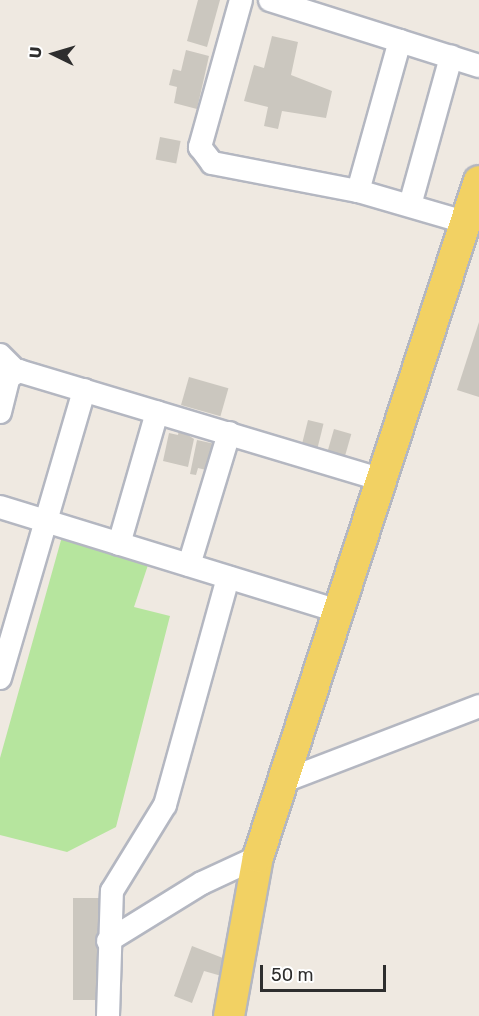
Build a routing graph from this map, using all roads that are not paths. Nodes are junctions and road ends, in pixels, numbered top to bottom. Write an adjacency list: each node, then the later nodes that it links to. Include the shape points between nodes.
1 (241, 0): 7 (street, via 200,147 205,159)
2 (270, 0): 3 (street)
3 (399, 41): 4 (street); 7 (street)
4 (451, 57): 5 (street); 8 (street)
5 (479, 66)
6 (479, 181): 9 (main road)
7 (358, 191): 8 (street)
8 (410, 205): 9 (street)
9 (465, 222): 16 (main road)
10 (0, 355): 11 (street)
11 (16, 371): 12 (street); 13 (street, via 9,377)
12 (84, 390): 14 (street); 18 (street)
13 (0, 411)
14 (157, 412): 15 (street); 19 (street)
15 (229, 434): 16 (street); 20 (street)
16 (380, 479): 22 (main road)
17 (0, 507): 18 (street)
18 (44, 521): 19 (street); 23 (street)
19 (119, 544): 20 (street)
20 (189, 566): 21 (street)
21 (228, 578): 22 (street); 27 (street, via 165,805 112,891)
22 (339, 612): 25 (main road)
23 (0, 678)
24 (479, 706): 25 (street)
25 (284, 781): 26 (main road)
26 (258, 857): 27 (street, via 201,883); 29 (main road)
27 (108, 941): 28 (street)
28 (108, 1016)
29 (229, 1016)

